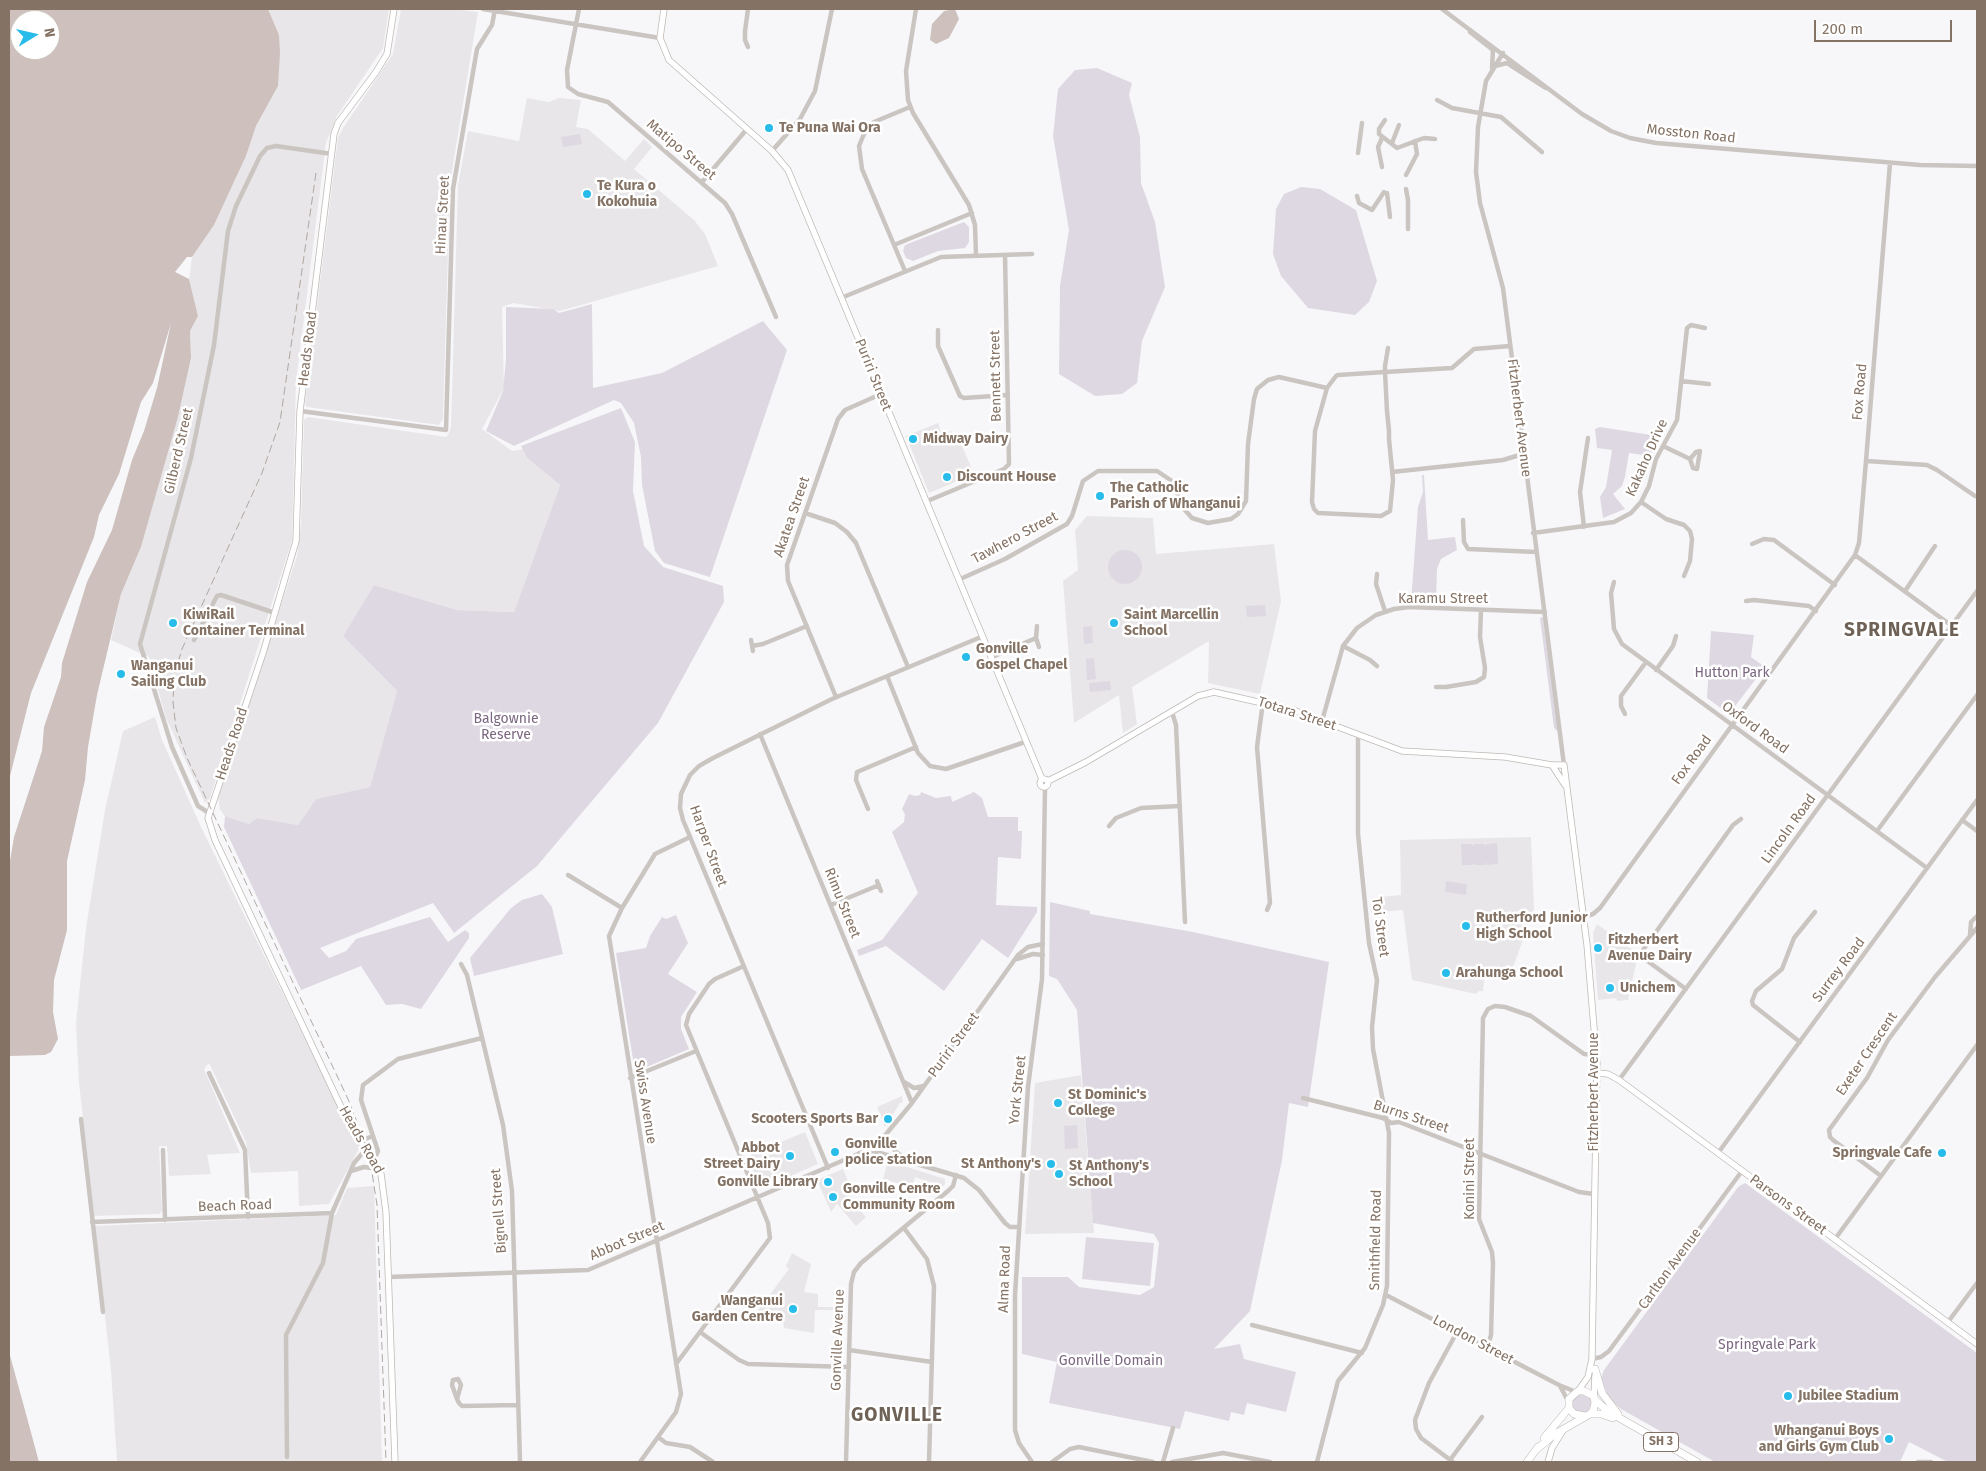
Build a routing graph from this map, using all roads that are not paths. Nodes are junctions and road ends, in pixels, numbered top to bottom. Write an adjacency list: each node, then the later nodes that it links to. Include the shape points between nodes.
1 (394, 9): 31 (main road, Heads Road, via 387,54 338,123)
2 (483, 9): 9 (street)
3 (579, 9): 11 (street)
4 (664, 9): 12 (main road)
5 (748, 9): 13 (street, via 744,31)
6 (832, 9): 28 (street, via 815,91 800,119)
7 (916, 9): 18 (street, via 905,78)
8 (1442, 9): 10 (street, Mosston Road)
9 (495, 10): 11 (street); 59 (street, Hinau Street, via 490,28 477,49 454,189 446,430)
10 (1454, 16): 14 (street, Mosston Road); 15 (street, via 1492,49)
11 (576, 24): 12 (street); 36 (street, Matipo Street, via 567,70 568,87 578,94 608,102)
12 (660, 38): 23 (main road, Puriri Street, via 663,51 672,64)
13 (748, 47)
14 (1503, 53): 15 (street, Fitzherbert Avenue); 16 (street, Mosston Road)
15 (1492, 69): 16 (street, via 1500,63 1507,63); 19 (street, Fitzherbert Avenue, via 1486,81)
16 (1550, 89): 32 (street, Mosston Road, via 1611,131 1656,144)
17 (1437, 100): 19 (street, via 1447,107)
18 (910, 106): 39 (street); 42 (street, via 874,122 859,146 862,169)
19 (1480, 113): 29 (street, via 1504,119); 51 (street, Fitzherbert Avenue, via 1475,154 1477,185 1503,288)
20 (1385, 120): 24 (street, via 1378,131)
21 (1362, 123): 30 (street)
22 (1399, 125): 27 (street)
23 (747, 129): 28 (main road, Puriri Street); 36 (street)
24 (1382, 138): 27 (street); 33 (street, via 1378,147)
25 (1435, 139): 26 (street)
26 (1415, 141): 27 (street, via 1400,148); 35 (street, via 1417,154)
27 (1392, 143)
28 (772, 151): 47 (main road, Puriri Street, via 788,170)
29 (1542, 152)
30 (1358, 153)
31 (332, 154): 59 (main road, Heads Road); 126 (street, Gilberd Street, via 276,146 267,148 236,206 228,231 214,345 190,458 140,644 172,748 198,806)
32 (1890, 162): 34 (street, Mosston Road); 64 (street, Fox Road)
33 (1379, 164)
34 (1977, 166)
35 (1406, 175)
36 (702, 182): 48 (street, Matipo Street, via 729,207)
37 (1406, 189): 41 (street)
38 (1357, 196): 40 (street, via 1359,203 1372,210 1385,192)
39 (972, 212): 42 (street); 45 (street)
40 (1390, 217)
41 (1408, 229)
42 (894, 245): 46 (street)
43 (1005, 254): 44 (street); 45 (street); 58 (street, Bennett Street)
44 (1032, 254)
45 (976, 255): 46 (street, via 942,257)
46 (905, 271): 47 (street)
47 (841, 298): 57 (main road, Puriri Street)
48 (776, 318)
49 (1704, 328): 54 (street, Kakaho Drive, via 1691,325 1686,328)
50 (938, 330): 58 (street, via 938,346 960,396)
51 (1510, 346): 53 (street, via 1474,349 1454,367); 62 (street, Fitzherbert Avenue)
52 (1388, 348): 53 (street)
53 (1385, 372): 56 (street, via 1338,375); 65 (street)
54 (1681, 381): 55 (street); 61 (street, Kakaho Drive, via 1677,420)
55 (1709, 384)
56 (1327, 388): 65 (street, via 1314,434 1312,502 1316,511 1321,514 1386,515 1392,508); 79 (street, Tawhero Street, via 1280,377 1268,380 1257,389 1248,444 1246,501 1231,519 1208,523 1192,518 1184,509 1172,481 1157,471 1098,471 1083,481 1067,524 1005,559)
57 (881, 394): 67 (main road, Puriri Street); 69 (street, Akatea Street, via 845,410 838,419)
58 (1008, 395): 67 (street, Bennett Street, via 1010,458 1007,467)
59 (300, 411): 89 (main road, Heads Road, via 296,541)
60 (1588, 438): 71 (street, via 1580,492)
61 (1663, 446): 63 (street); 68 (street, Kakaho Drive)
62 (1524, 454): 65 (street, via 1503,460); 72 (street, Fitzherbert Avenue)
63 (1690, 459)
64 (1866, 461): 66 (street, via 1926,465); 76 (street, Fox Road, via 1859,543)
65 (1392, 472)
66 (1974, 496)
67 (925, 502): 79 (main road, Puriri Street)
68 (1641, 502): 71 (street, Kakaho Drive, via 1619,520); 78 (street, via 1666,518 1684,524 1690,531 1690,562)
69 (805, 513): 90 (street, Akatea Street, via 786,570); 103 (street, via 835,523 856,542)
70 (1462, 520): 75 (street, via 1468,550)
71 (1584, 527): 72 (street, Kakaho Drive)
72 (1534, 533): 75 (street, Fitzherbert Avenue)
73 (1752, 544): 81 (street, via 1764,539 1774,540)
74 (1935, 546): 82 (street)
75 (1536, 552): 88 (street, Fitzherbert Avenue)
76 (1855, 555): 81 (street, Fox Road); 82 (street)
77 (1376, 574): 86 (street)
78 (1684, 576)
79 (958, 580): 94 (main road, Puriri Street)
80 (1614, 582): 101 (street, Oxford Road, via 1611,593 1616,633 1622,644)
81 (1835, 585): 87 (street, Fox Road)
82 (1905, 591): 92 (street)
83 (1977, 591): 92 (street, Lincoln Road)
84 (1746, 601): 87 (street, via 1809,606)
85 (1481, 610): 86 (street, Karamu Street, via 1409,607); 88 (street, Karamu Street); 106 (street, via 1484,677 1476,682 1446,688)
86 (1385, 611): 98 (street, Karamu Street, via 1357,628)
87 (1816, 611): 113 (street, Fox Road)
88 (1545, 612): 118 (street, Fitzherbert Avenue)
89 (275, 613): 96 (street, via 221,594); 126 (main road, Heads Road)
90 (807, 626): 97 (street); 108 (street, Akatea Street)
91 (1037, 626): 95 (street)
92 (1952, 626): 122 (street, Lincoln Road)
93 (1676, 636): 104 (street)
94 (981, 637): 100 (main road, Puriri Street); 103 (street, Harper Street)
95 (1036, 638): 99 (street); 100 (street)
96 (194, 640)
97 (752, 646)
98 (1343, 646): 102 (street); 112 (street, Karamu Street)
99 (1039, 647)
100 (990, 658): 116 (main road, Puriri Street)
101 (1646, 662): 104 (street, Oxford Road); 111 (street, via 1621,696)
102 (1377, 666)
103 (908, 667): 105 (street, Harper Street)
104 (1656, 670): 113 (street, Oxford Road)
105 (887, 676): 108 (street, Harper Street); 117 (street)
106 (1436, 686)
107 (1977, 695): 130 (street)
108 (836, 697): 114 (street, Harper Street)
109 (1263, 702): 110 (main road, Totara Street, via 1210,692); 112 (main road, Totara Street); 138 (street, via 1257,747 1270,903)
110 (1172, 712): 120 (main road, Totara Street); 124 (street, via 1176,725)
111 (1625, 714)
112 (1322, 721): 115 (main road, Totara Street)
113 (1732, 725): 122 (street, Oxford Road); 141 (street, Fox Road, via 1600,908)
114 (760, 734): 132 (street, Harper Street, via 705,762 690,775 680,801); 136 (street, Rimu Street)
115 (1358, 735): 119 (main road, Totara Street, via 1408,753 1505,756); 165 (street, Toi Street, via 1358,834 1369,943 1377,980 1373,1049)
116 (1025, 742): 117 (street, via 946,769 925,763); 120 (main road, Puriri Street)
117 (916, 747): 125 (street, via 857,772 856,780)
118 (1564, 765): 119 (main road, Totara Street); 121 (main road, Fitzherbert Avenue)
119 (1552, 766): 121 (main road, Fitzherbert Avenue, via 1561,776)
120 (1045, 782): 145 (street, Puriri Street)
121 (1567, 791): 141 (main road, Fitzherbert Avenue)
122 (1828, 795): 130 (street, Oxford Road); 150 (street, Lincoln Road)
123 (1977, 800): 128 (street, Surrey Road)
124 (1180, 806): 129 (street, via 1140,808 1116,818); 142 (street)
125 (868, 809)
126 (209, 813): 169 (main road, Heads Road, via 209,825 215,840)
127 (1741, 819): 150 (street, via 1733,825 1643,950 1646,960)
128 (1962, 820): 131 (street); 133 (street, Surrey Road)
129 (1109, 826)
130 (1877, 831): 133 (street, Oxford Road)
131 (1977, 831)
132 (690, 837): 137 (street, Swiss Avenue, via 655,854); 149 (street, Harper Street)
133 (1927, 868): 152 (street, Surrey Road)
134 (568, 876): 137 (street)
135 (881, 891): 136 (street, via 878,883)
136 (831, 905): 160 (street, Rimu Street)
137 (622, 908): 158 (street, Swiss Avenue, via 608,941)
138 (1267, 910)
139 (1815, 912): 152 (street, via 1794,938 1782,969 1756,992 1752,1002)
140 (1977, 916): 144 (street, Exeter Crescent, via 1972,918)
141 (1584, 917): 155 (main road, Fitzherbert Avenue)
142 (1185, 922)
143 (1977, 928): 144 (street, Exeter Crescent)
144 (1970, 935): 186 (street, Exeter Crescent, via 1888,1040 1867,1078 1829,1130 1830,1137)
145 (1043, 944): 146 (street, Puriri Street); 147 (street, Puriri Street, via 1023,949)
146 (1043, 955): 147 (street, via 1033,954); 194 (street, York Street, via 1028,1087)
147 (1017, 959): 161 (street, Puriri Street)
148 (461, 964): 151 (street, Bignell Street)
149 (744, 966): 154 (street, via 715,979 689,1014 686,1025); 181 (street, Harper Street)
150 (1686, 989): 159 (street, Lincoln Road)
151 (482, 1038): 167 (street, via 398,1058 368,1079 360,1091); 197 (street, Bignell Street, via 504,1134 512,1191)
152 (1800, 1042): 175 (street, Surrey Road)
153 (1977, 1045): 186 (street)
154 (696, 1051): 158 (street); 188 (street)
155 (1596, 1055): 157 (main road, Fitzherbert Avenue); 177 (street, Konini Street, via 1584,1054 1531,1016 1505,1006 1488,1009 1484,1018)
156 (208, 1073): 190 (street, via 245,1150)
157 (1596, 1073): 159 (main road, Parsons Street, via 1608,1074); 187 (main road, Fitzherbert Avenue)
158 (630, 1078): 196 (street, Swiss Avenue)
159 (1619, 1080): 175 (main road, Parsons Street)
160 (903, 1081): 161 (street, via 910,1087); 163 (street, Rimu Street)
161 (924, 1086): 163 (street, Puriri Street)
162 (1303, 1098): 165 (street, Burns Street)
163 (912, 1103): 166 (street, Puriri Street)
164 (81, 1119): 192 (street)
165 (1387, 1121): 177 (street, Burns Street, via 1399,1122); 200 (street, Smithfield Road)
166 (892, 1130): 168 (street, Puriri Street); 170 (street, Puriri Street)
167 (373, 1136): 169 (street); 179 (street, via 379,1154)
168 (881, 1140): 170 (street); 174 (street, via 876,1147); 176 (street, Abbot Street)
169 (360, 1141): 172 (main road, Heads Road)
170 (890, 1142): 171 (street)
171 (892, 1148): 178 (street); 180 (street, Alma Road)
172 (366, 1149): 179 (main road, Heads Road); 183 (street)
173 (163, 1150): 191 (street)
174 (880, 1153): 176 (street, Abbot Street); 178 (street)
175 (1718, 1153): 184 (main road, Parsons Street)
176 (858, 1154): 181 (street, Abbot Street)
177 (1480, 1154): 187 (street, Burns Street, via 1579,1192); 207 (street, Konini Street, via 1479,1219 1493,1263)
178 (886, 1155): 180 (street, Alma Road)
179 (374, 1160): 182 (main road, Heads Road)
180 (906, 1160): 185 (street, Alma Road)
181 (828, 1168): 188 (street, Abbot Street)
182 (379, 1169): 183 (street, via 364,1167); 198 (main road, Heads Road, via 385,1196)
183 (351, 1170): 189 (street)
184 (1742, 1171): 195 (main road, Parsons Street); 210 (street, Carlton Avenue, via 1610,1351 1605,1356)
185 (956, 1175): 193 (street, Gonville Avenue, via 951,1188); 194 (street, Alma Road, via 976,1186 1008,1226)
186 (1881, 1176): 195 (street)
187 (1594, 1194): 210 (main road, Fitzherbert Avenue)
188 (757, 1198): 196 (street, Abbot Street); 204 (street, via 768,1223 770,1238)
189 (332, 1213): 190 (street, Beach Road); 228 (street, via 323,1263 286,1335)
190 (248, 1217): 191 (street, Beach Road)
191 (165, 1220): 192 (street, Beach Road)
192 (92, 1222): 201 (street)
193 (904, 1228): 208 (street, Gonville Avenue, via 854,1272); 211 (street, via 927,1259 934,1286)
194 (1018, 1228): 237 (street, Alma Road, via 1015,1430 1019,1443)
195 (1835, 1239): 202 (main road, Parsons Street)
196 (656, 1241): 197 (street, Abbot Street, via 588,1270); 212 (street, Swiss Avenue)
197 (514, 1273): 198 (street, Abbot Street); 219 (street, Bignell Street)
198 (388, 1277): 231 (main road, Heads Road)
199 (1977, 1283): 202 (street)
200 (1386, 1295): 205 (street, London Street); 209 (street, Smithfield Road)
201 (103, 1312)
202 (1948, 1322): 206 (main road, Parsons Street)
203 (1252, 1325): 209 (street)
204 (700, 1332): 212 (street); 213 (street, via 748,1364)
205 (1457, 1332): 207 (street, London Street); 229 (street, via 1429,1383 1415,1420 1421,1438)
206 (1977, 1344)
207 (1487, 1348): 215 (street, London Street)
208 (849, 1350): 211 (street); 213 (street, Gonville Avenue)
209 (1362, 1354): 243 (street, Smithfield Road, via 1338,1381)
210 (1592, 1359): 214 (main road); 216 (main road, Fitzherbert Avenue, via 1588,1377)
211 (932, 1362): 236 (street)
212 (676, 1364): 226 (street, Swiss Avenue, via 680,1404)
213 (849, 1367): 235 (street, Gonville Avenue)
214 (1595, 1370): 217 (main road); 223 (highway, via 1602,1393)
215 (1559, 1385): 216 (street, London Street); 220 (street)
216 (1577, 1391): 217 (highway, SH 3, via 1588,1392); 220 (highway, via 1571,1395)
217 (1595, 1398): 221 (highway, via 1594,1408); 223 (highway, SH 3, via 1609,1412)
218 (457, 1399): 219 (street, via 466,1407)
219 (518, 1404): 232 (street, Bignell Street)
220 (1569, 1406): 221 (highway, SH 3, via 1574,1414); 227 (highway)
221 (1587, 1415): 223 (highway, SH 3, via 1601,1414); 225 (highway)
222 (1482, 1417): 229 (street)
223 (1625, 1421): 245 (highway, SH 3)
224 (1173, 1428): 240 (street)
225 (1565, 1428): 227 (highway); 244 (main road, via 1554,1444)
226 (658, 1437): 233 (street); 234 (street, via 666,1443 690,1447)
227 (1537, 1449): 230 (highway)
228 (287, 1457)
229 (1452, 1461)
230 (1531, 1461)
231 (395, 1462)
232 (520, 1462)
233 (640, 1462)
234 (713, 1462)
235 (846, 1462)
236 (929, 1462)
237 (1032, 1462)
238 (1052, 1462): 239 (street, via 1070,1449 1079,1447)
239 (1152, 1462)
240 (1163, 1462)
241 (1172, 1462): 242 (street, via 1223,1452)
242 (1270, 1462)
243 (1317, 1462)
244 (1548, 1462)
245 (1697, 1462)
246 (1918, 1462): 247 (street)
247 (1932, 1462)

